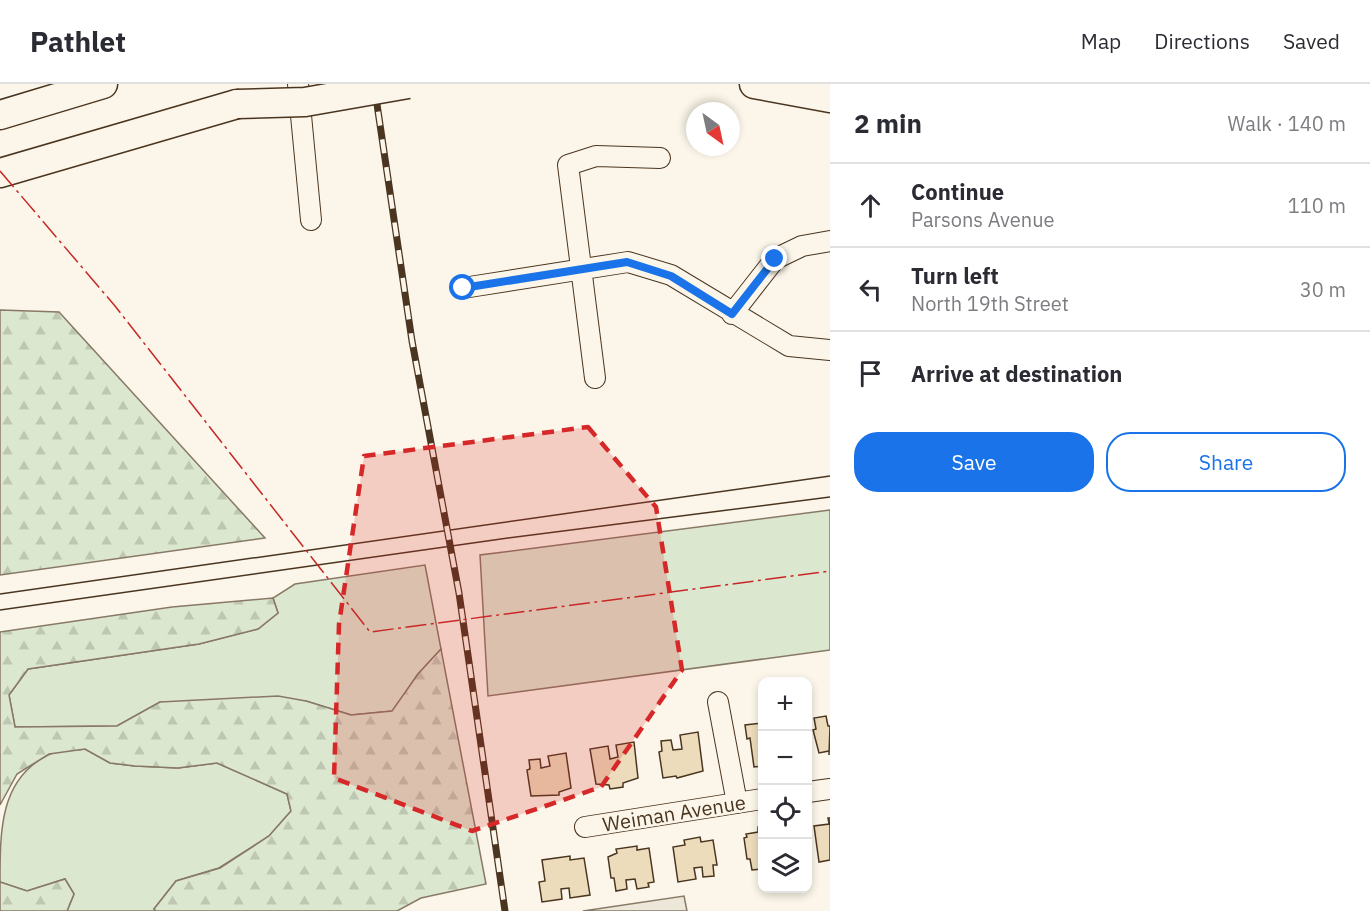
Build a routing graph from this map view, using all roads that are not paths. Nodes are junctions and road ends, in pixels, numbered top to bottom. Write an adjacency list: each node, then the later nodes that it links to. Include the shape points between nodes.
1 (103, 84): 8 (highway)
2 (298, 84): 11 (street)
3 (309, 84): 7 (highway, bridge)
4 (408, 84): 7 (highway, bridge, via 305,102)
5 (754, 84): 6 (highway)
6 (830, 98)
7 (237, 104): 10 (highway)
8 (0, 115)
9 (660, 158): 13 (street, via 596,156 568,165)
10 (0, 173)
11 (311, 220)
12 (830, 241): 15 (street, via 802,246 775,259)
13 (582, 269): 14 (street); 15 (street, via 627,262 671,276); 17 (street)
14 (463, 288)
15 (732, 314): 16 (street, via 789,346)
16 (830, 350)
17 (595, 378)
18 (718, 702): 22 (street)
19 (830, 789): 20 (street)
20 (812, 791)
21 (758, 800): 22 (street, Weiman Avenue)
22 (737, 803): 23 (street, Weiman Avenue)
23 (585, 827)

